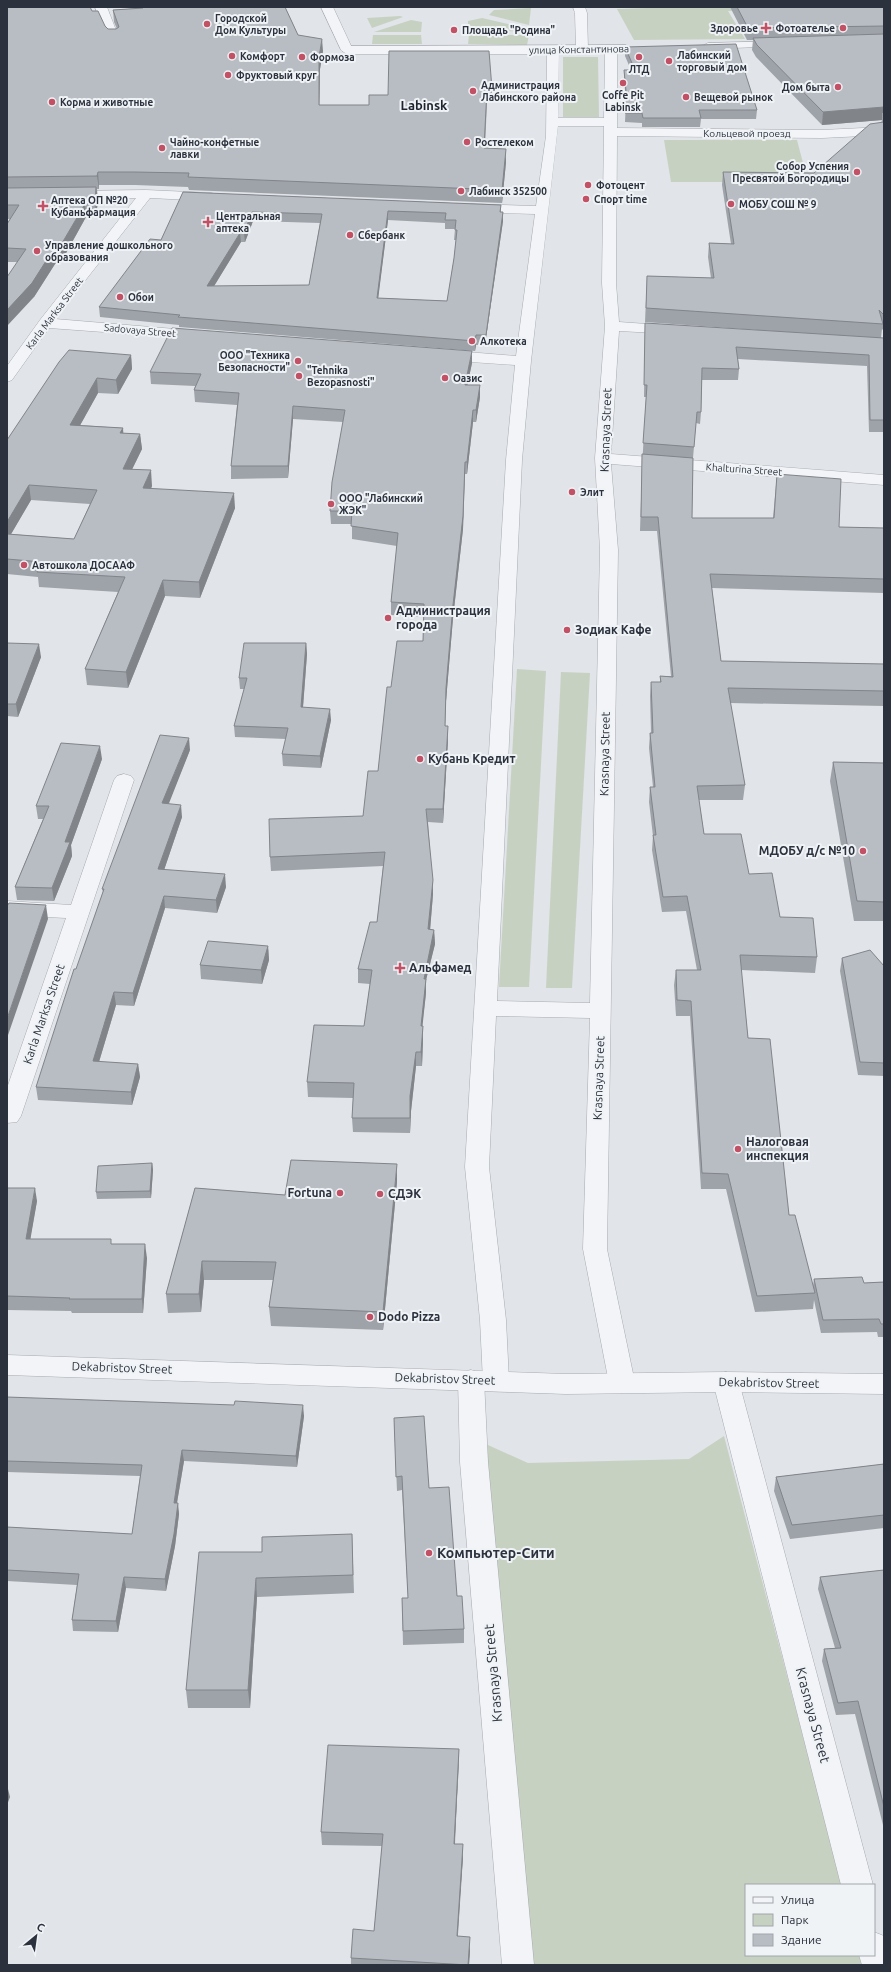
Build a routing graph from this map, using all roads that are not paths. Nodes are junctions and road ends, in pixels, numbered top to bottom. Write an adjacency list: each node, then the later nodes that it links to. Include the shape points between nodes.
1 (101, 7): 4 (street)
2 (327, 7): 10 (street, улица Константинова, via 347,50)
3 (579, 7): 8 (street)
4 (113, 38)
5 (798, 44): 6 (street)
6 (693, 47)
7 (639, 48): 9 (street, улица Константинова)
8 (582, 49): 9 (street, улица Константинова); 10 (street, улица Константинова)
9 (611, 49): 12 (street, Krasnaya Street)
10 (552, 50): 11 (street, Krasnaya Street)
11 (552, 122): 12 (street); 18 (street, Krasnaya Street)
12 (610, 127): 13 (street, Кольцевой проезд, via 822,134); 20 (street, Krasnaya Street, via 608,283)
13 (884, 131)
14 (146, 194): 15 (street); 16 (street); 19 (street, Karla Marksa Street)
15 (7, 196)
16 (225, 198)
17 (457, 207): 18 (street)
18 (542, 210): 24 (street, Krasnaya Street)
19 (44, 323): 22 (street, Sadovaya Street); 25 (street, Karla Marksa Street)
20 (612, 326): 21 (street); 26 (street, Krasnaya Street)
21 (690, 331)
22 (211, 336)
23 (425, 353): 24 (street)
24 (523, 361): 31 (street, Krasnaya Street, via 514,460)
25 (7, 377)
26 (604, 458): 27 (street, Khalturina Street); 32 (street, Krasnaya Street, via 608,550)
27 (884, 480)
28 (124, 780): 30 (street, Karla Marksa Street)
29 (7, 908): 30 (street)
30 (79, 912): 33 (street, Karla Marksa Street)
31 (485, 1008): 32 (street); 35 (street, Krasnaya Street, via 477,1167 492,1320)
32 (601, 1011): 37 (street, Krasnaya Street, via 595,1249)
33 (9, 1116)
34 (7, 1365): 35 (street, Dekabristov Street)
35 (484, 1380): 37 (street, Dekabristov Street, via 566,1384); 41 (street, Krasnaya Street, via 474,1462)
36 (726, 1382): 37 (street, Dekabristov Street); 38 (street, Dekabristov Street); 39 (street, Krasnaya Street)
37 (622, 1383)
38 (884, 1384)
39 (857, 1884)
40 (875, 1952): 42 (street)
41 (518, 1965)
42 (878, 1965)

